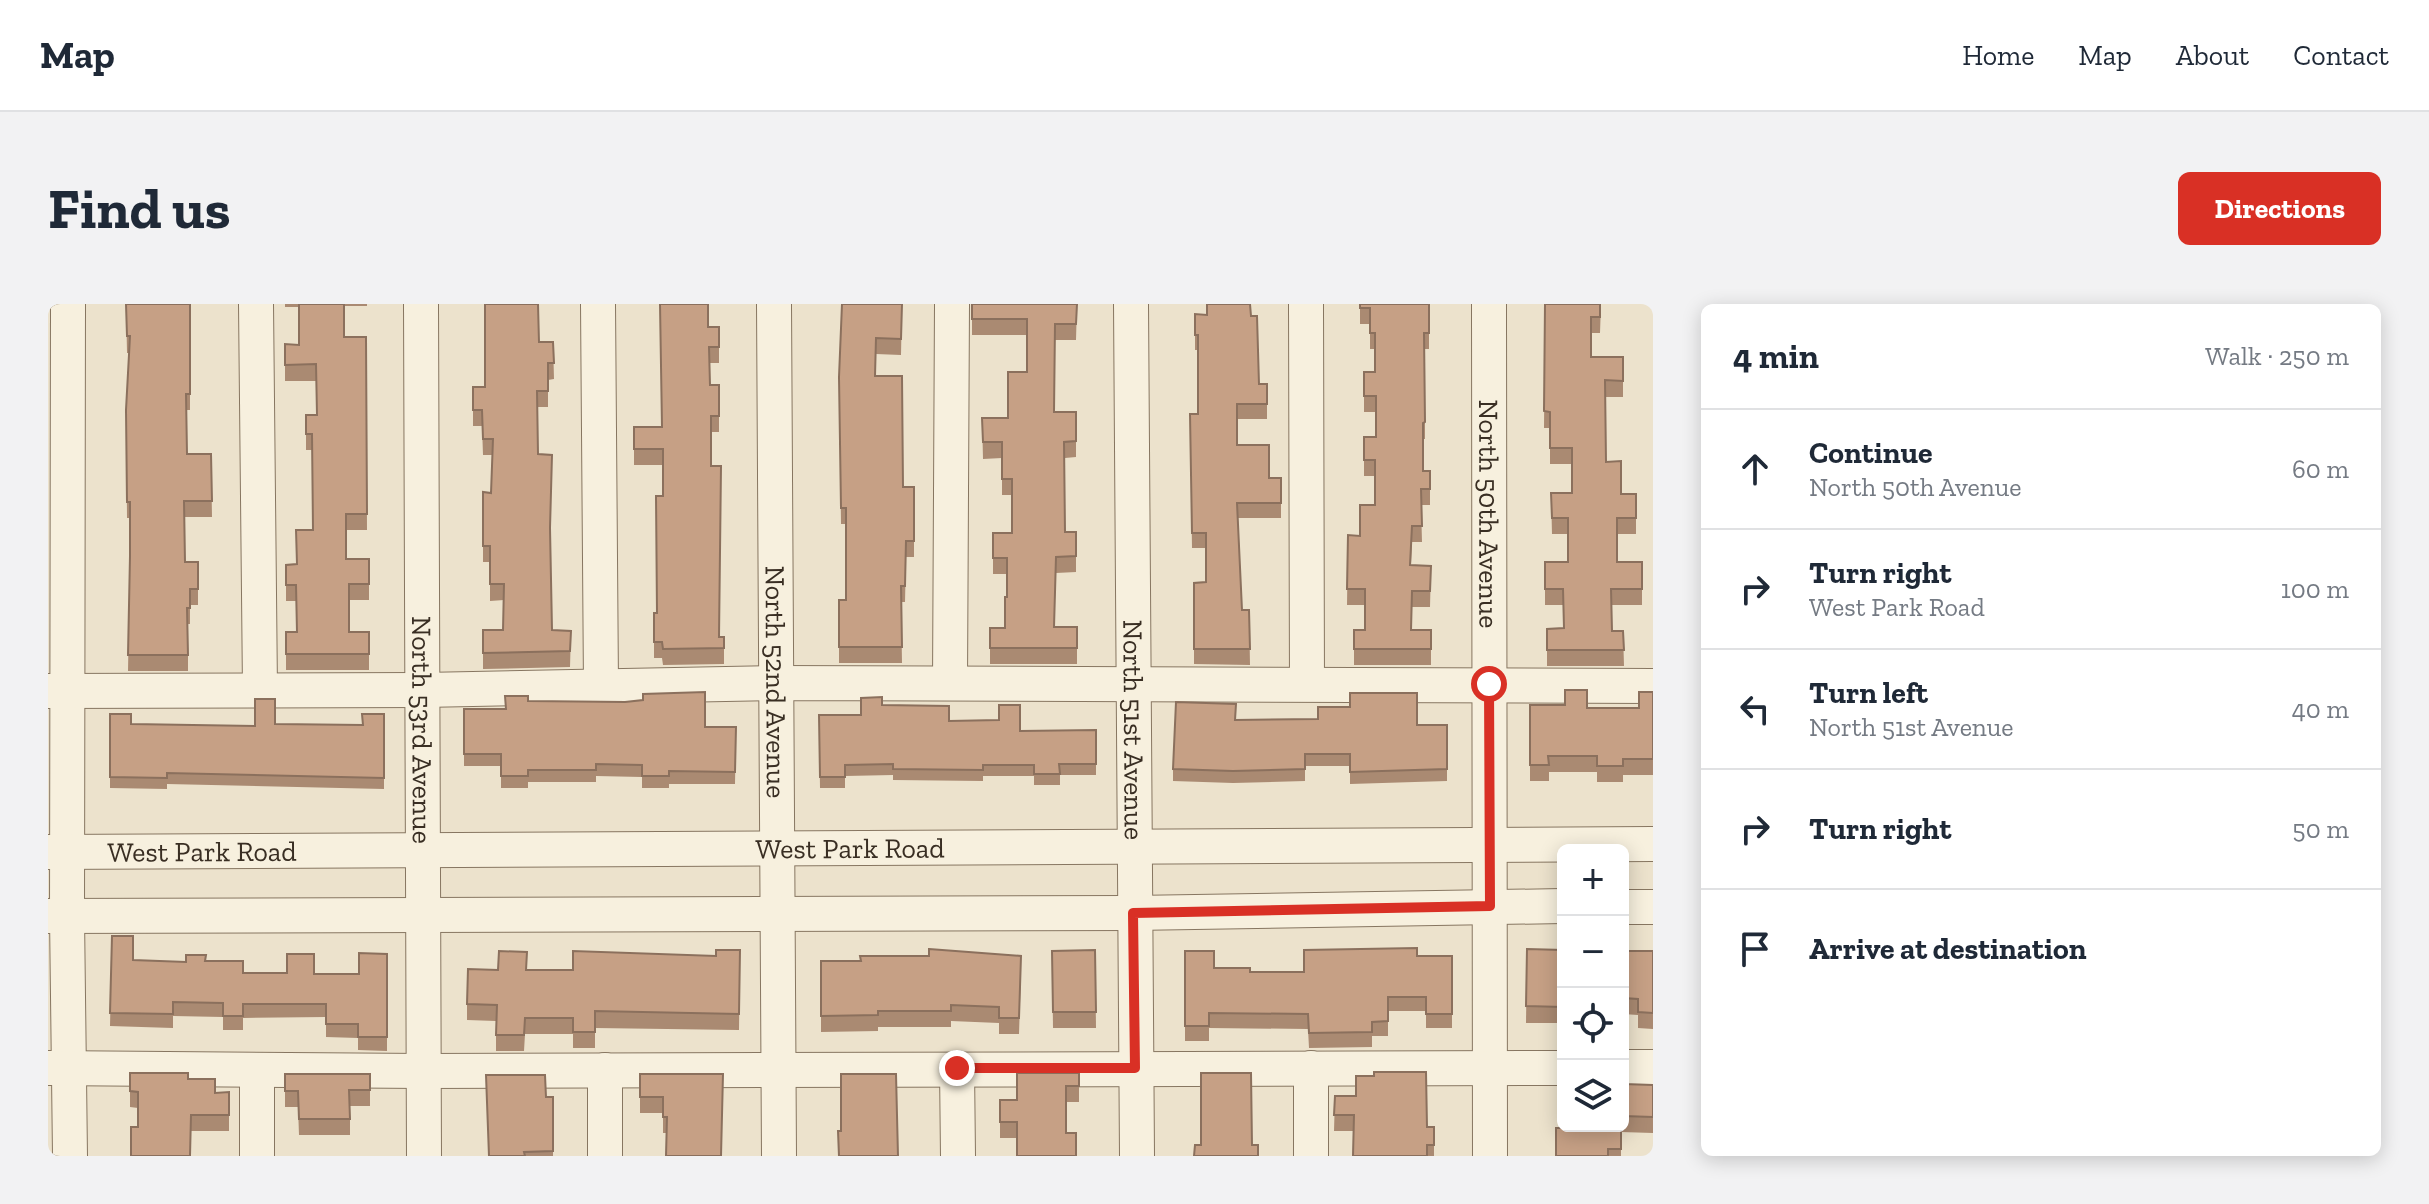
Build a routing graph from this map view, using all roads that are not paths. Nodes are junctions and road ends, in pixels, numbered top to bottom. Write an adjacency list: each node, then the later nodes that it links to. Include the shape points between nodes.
1 (68, 304): 17 (street)
2 (256, 304): 18 (street)
3 (421, 304): 19 (street, North 53rd Avenue)
4 (598, 304): 15 (street)
5 (774, 304): 10 (street, North 52nd Avenue)
6 (952, 304): 11 (street)
7 (1131, 304): 12 (street, North 51st Avenue)
8 (1306, 304): 13 (street)
9 (1489, 304): 14 (street, North 50th Avenue)
10 (776, 683): 11 (street); 15 (street); 23 (street, North 52nd Avenue)
11 (950, 683): 12 (street)
12 (1132, 683): 13 (street); 22 (street, North 51st Avenue)
13 (1307, 684): 14 (street)
14 (1489, 684): 16 (street); 20 (street, North 50th Avenue)
15 (601, 686): 19 (street)
16 (1653, 686)
17 (58, 690): 18 (street); 25 (street)
18 (260, 690): 19 (street)
19 (423, 690): 24 (street, North 53rd Avenue)
20 (1490, 844): 21 (street, West Park Road); 22 (street, West Park Road); 26 (street, North 50th Avenue)
21 (1653, 844)
22 (1133, 845): 23 (street, West Park Road); 31 (street, North 51st Avenue)
23 (776, 848): 24 (street, West Park Road); 30 (street, North 52nd Avenue)
24 (424, 850): 25 (street, West Park Road); 33 (street, North 53rd Avenue)
25 (58, 852): 32 (street)
26 (1490, 906): 27 (street); 31 (street); 40 (street, North 50th Avenue)
27 (1557, 906)
28 (1629, 907): 29 (street)
29 (1653, 907)
30 (776, 913): 31 (street); 33 (street); 42 (street, North 52nd Avenue)
31 (1133, 913): 38 (street, North 51st Avenue)
32 (58, 916): 33 (street); 36 (street)
33 (424, 916): 45 (street, North 53rd Avenue)
34 (1629, 1067): 35 (street)
35 (1653, 1067)
36 (58, 1068): 43 (street); 46 (street)
37 (957, 1068): 38 (street); 42 (street); 51 (street)
38 (1135, 1068): 39 (street); 52 (street, North 51st Avenue)
39 (1311, 1068): 40 (street); 53 (street)
40 (1490, 1068): 41 (street); 54 (street, North 50th Avenue)
41 (1557, 1068)
42 (778, 1069): 44 (street); 50 (street, North 52nd Avenue)
43 (257, 1070): 45 (street); 47 (street)
44 (605, 1070): 45 (street); 49 (street)
45 (424, 1071): 48 (street, North 53rd Avenue)
46 (70, 1156)
47 (257, 1156)
48 (424, 1156)
49 (605, 1156)
50 (779, 1156)
51 (958, 1156)
52 (1137, 1156)
53 (1311, 1156)
54 (1490, 1156)

